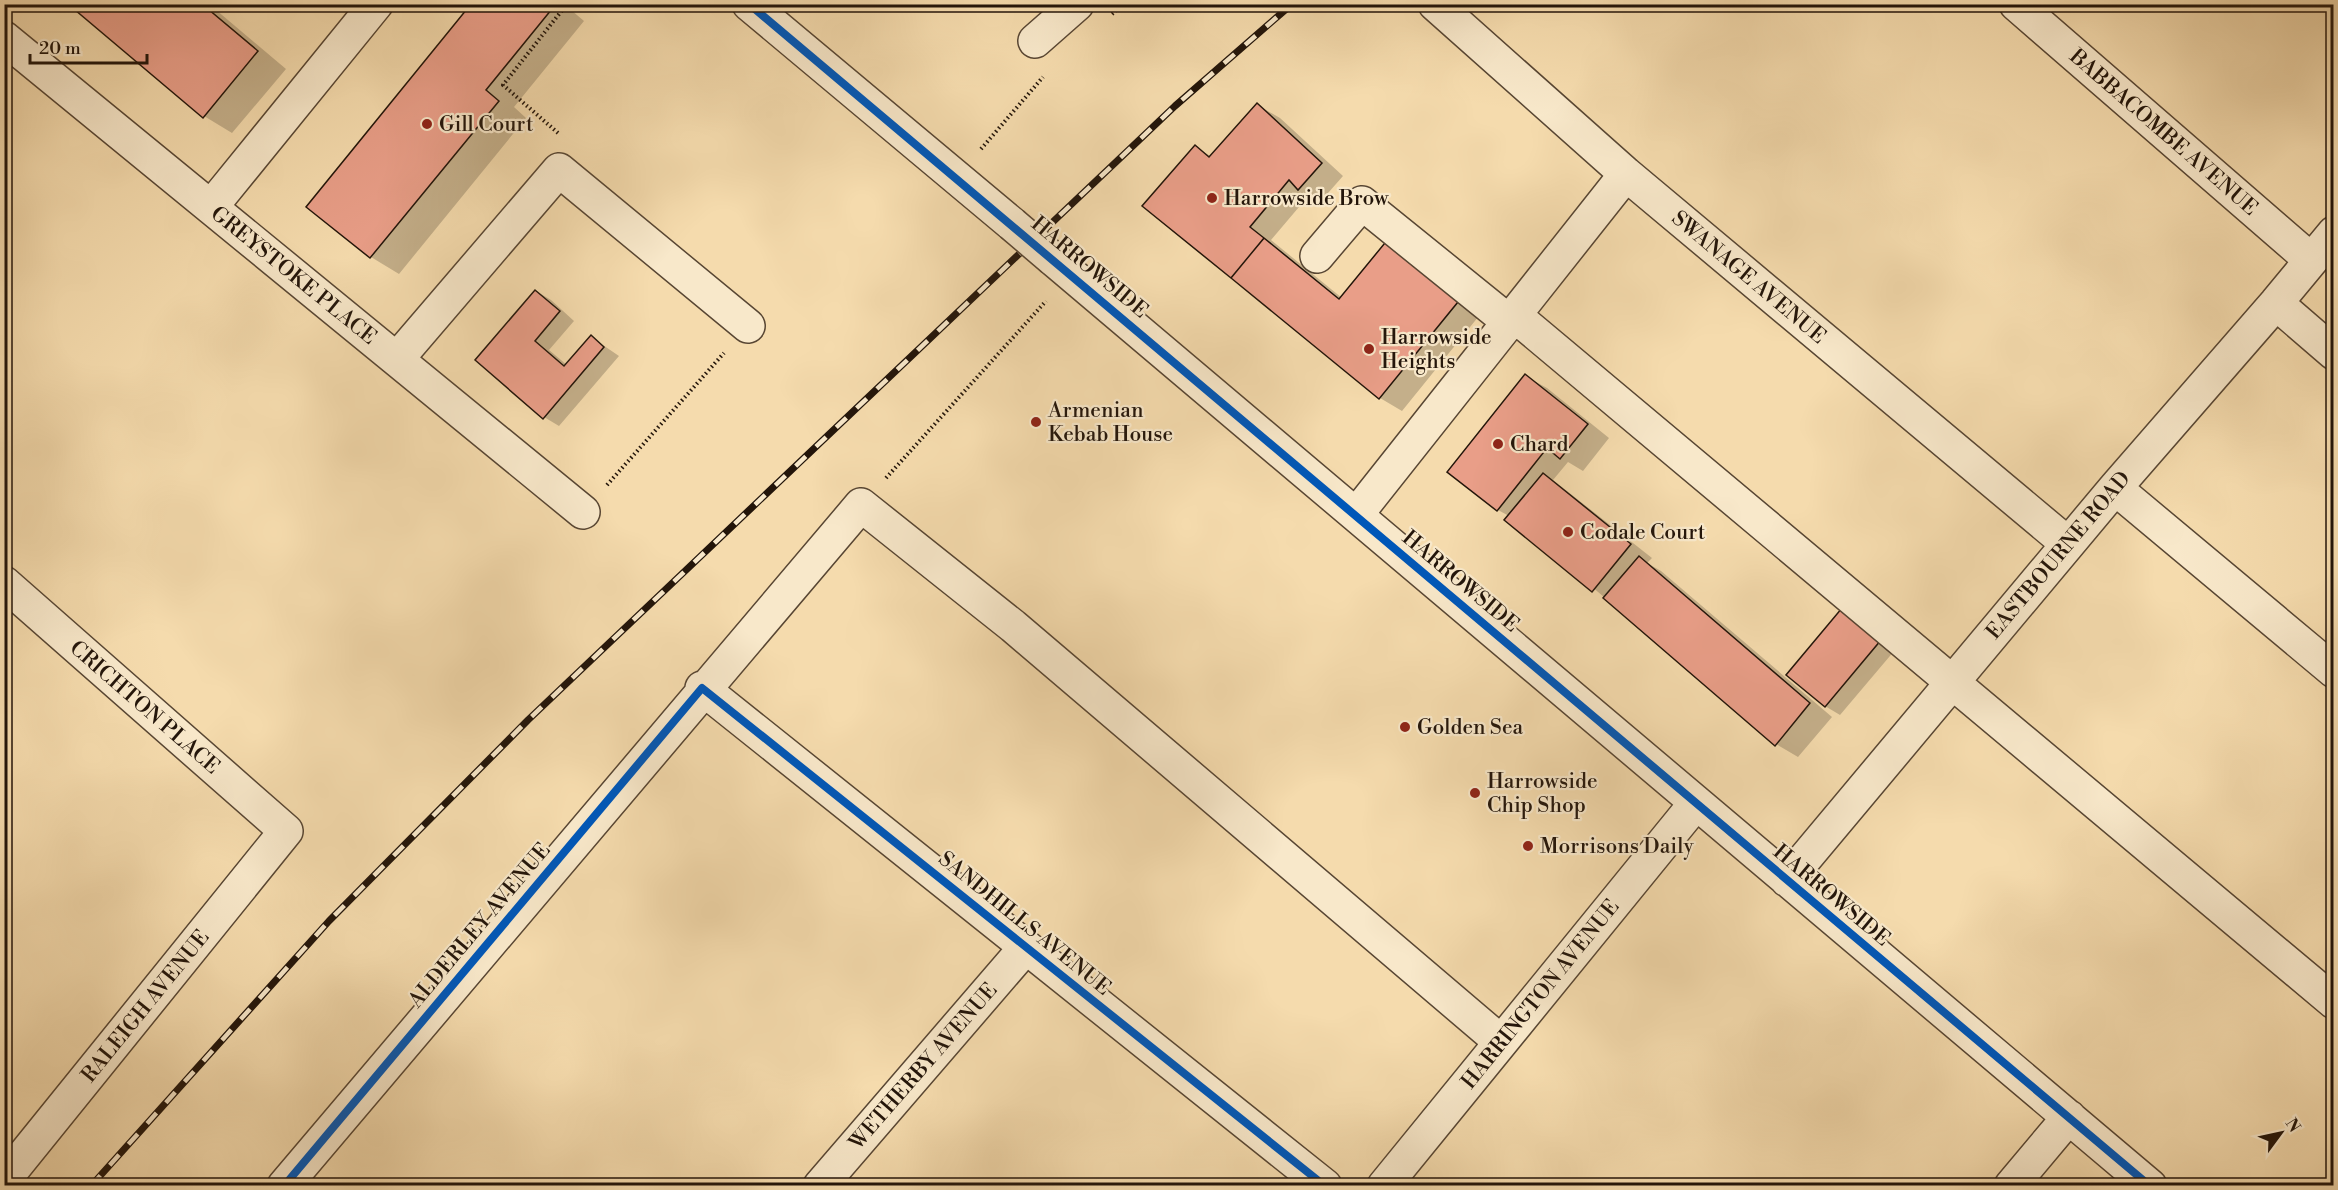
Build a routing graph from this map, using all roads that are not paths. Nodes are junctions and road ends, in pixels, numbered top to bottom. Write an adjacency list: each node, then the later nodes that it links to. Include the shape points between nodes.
1 (376, 4): 9 (street)
2 (749, 4): 20 (street, HARROWSIDE, bridge)
3 (1077, 4): 7 (street)
4 (1435, 4): 8 (street, SWANAGE AVENUE)
5 (2016, 4): 12 (street, BABBACOMBE AVENUE)
6 (4, 38): 9 (street, GREYSTOKE PLACE)
7 (1035, 40)
8 (1626, 174): 14 (street); 21 (street, SWANAGE AVENUE)
9 (212, 207): 17 (street, GREYSTOKE PLACE)
10 (2334, 233): 12 (street, EASTBOURNE ROAD)
11 (1317, 256): 14 (street, via 1362,203)
12 (2311, 260): 13 (street, EASTBOURNE ROAD)
13 (2276, 303): 16 (street); 18 (street, EASTBOURNE ROAD)
14 (1511, 318): 20 (street); 24 (street)
15 (748, 326): 17 (street, via 559,170)
16 (2334, 353)
17 (397, 359): 19 (street, GREYSTOKE PLACE)
18 (2115, 488): 21 (street, EASTBOURNE ROAD); 23 (street)
19 (583, 512)
20 (1356, 515): 26 (street, HARROWSIDE)
21 (2068, 544): 24 (street, EASTBOURNE ROAD)
22 (8, 591): 27 (street, CRICHTON PLACE)
23 (2334, 671)
24 (1951, 683): 28 (street, EASTBOURNE ROAD); 30 (street)
25 (702, 688): 29 (street, SANDHILLS AVENUE); 31 (street, ALDERLEY AVENUE, via 861,505 1022,634); 34 (street, ALDERLEY AVENUE)
26 (1696, 803): 28 (street, HARROWSIDE); 31 (street, HARRINGTON AVENUE)
27 (286, 831): 33 (street, RALEIGH AVENUE)
28 (1787, 880): 32 (street, HARROWSIDE)
29 (1026, 947): 35 (street, WETHERBY AVENUE); 36 (street, SANDHILLS AVENUE)
30 (2334, 1002)
31 (1501, 1042): 37 (street, HARRINGTON AVENUE)
32 (2069, 1118): 38 (street); 39 (street, HARROWSIDE)
33 (4, 1180)
34 (284, 1185)
35 (820, 1185)
36 (1325, 1185)
37 (1384, 1185)
38 (2011, 1185)
39 (2150, 1185)

